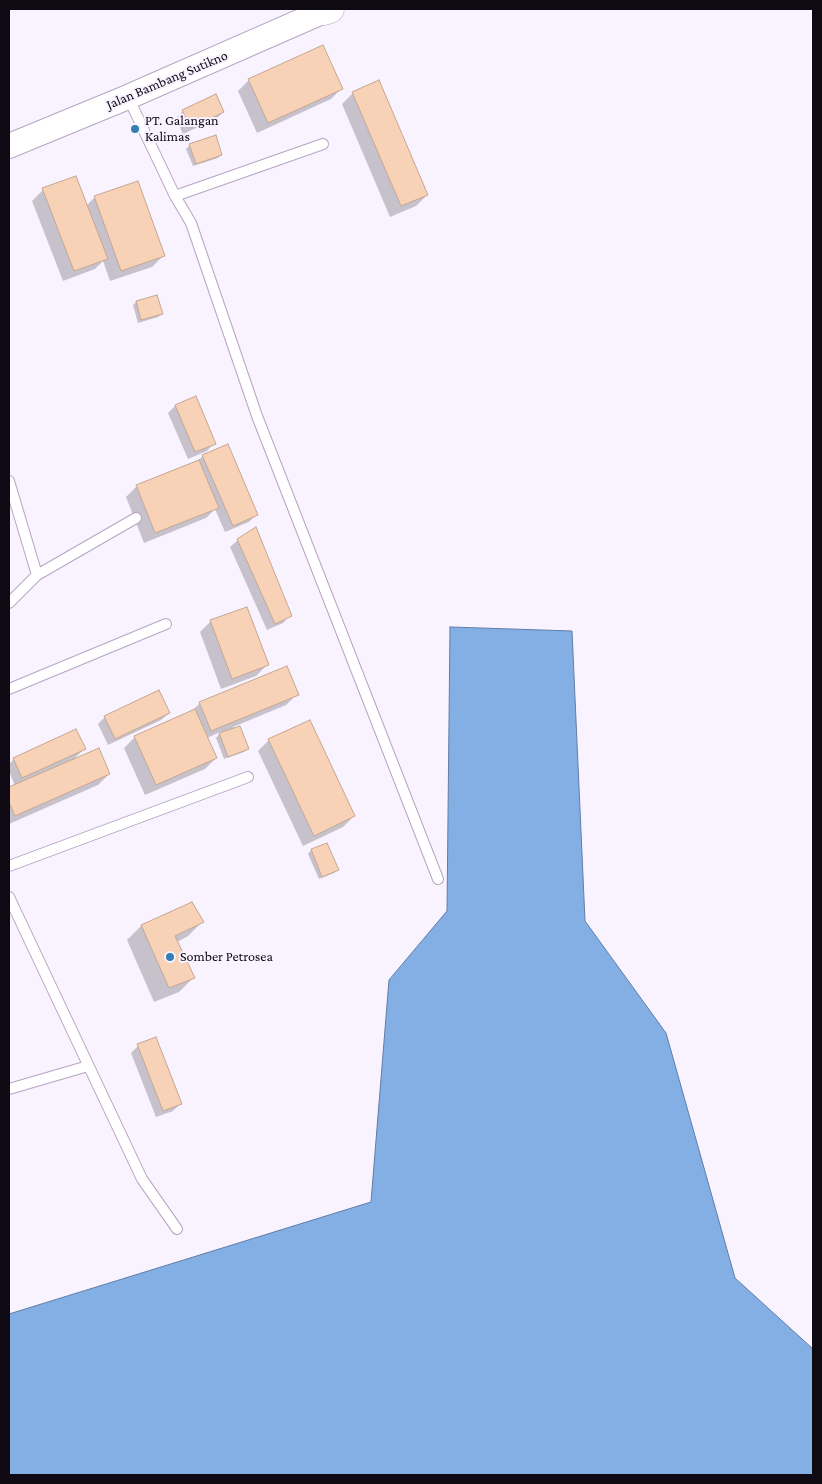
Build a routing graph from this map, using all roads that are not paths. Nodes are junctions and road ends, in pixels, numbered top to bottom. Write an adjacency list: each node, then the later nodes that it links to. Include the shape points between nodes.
1 (327, 10): 2 (street, Jalan Bambang Sutikno)
2 (128, 97): 4 (street, Jalan Bambang Sutikno); 5 (lane)
3 (323, 144): 5 (lane)
4 (9, 146)
5 (175, 196): 14 (lane, via 191,223 257,416)
6 (9, 481): 8 (lane)
7 (136, 518): 8 (lane)
8 (37, 575): 9 (lane)
9 (9, 603)
10 (166, 624): 11 (lane)
11 (9, 689)
12 (248, 777): 13 (lane)
13 (9, 866)
14 (438, 879)
15 (9, 898): 16 (lane)
16 (88, 1066): 17 (lane); 18 (lane, via 142,1179)
17 (9, 1089)
18 (177, 1229)

